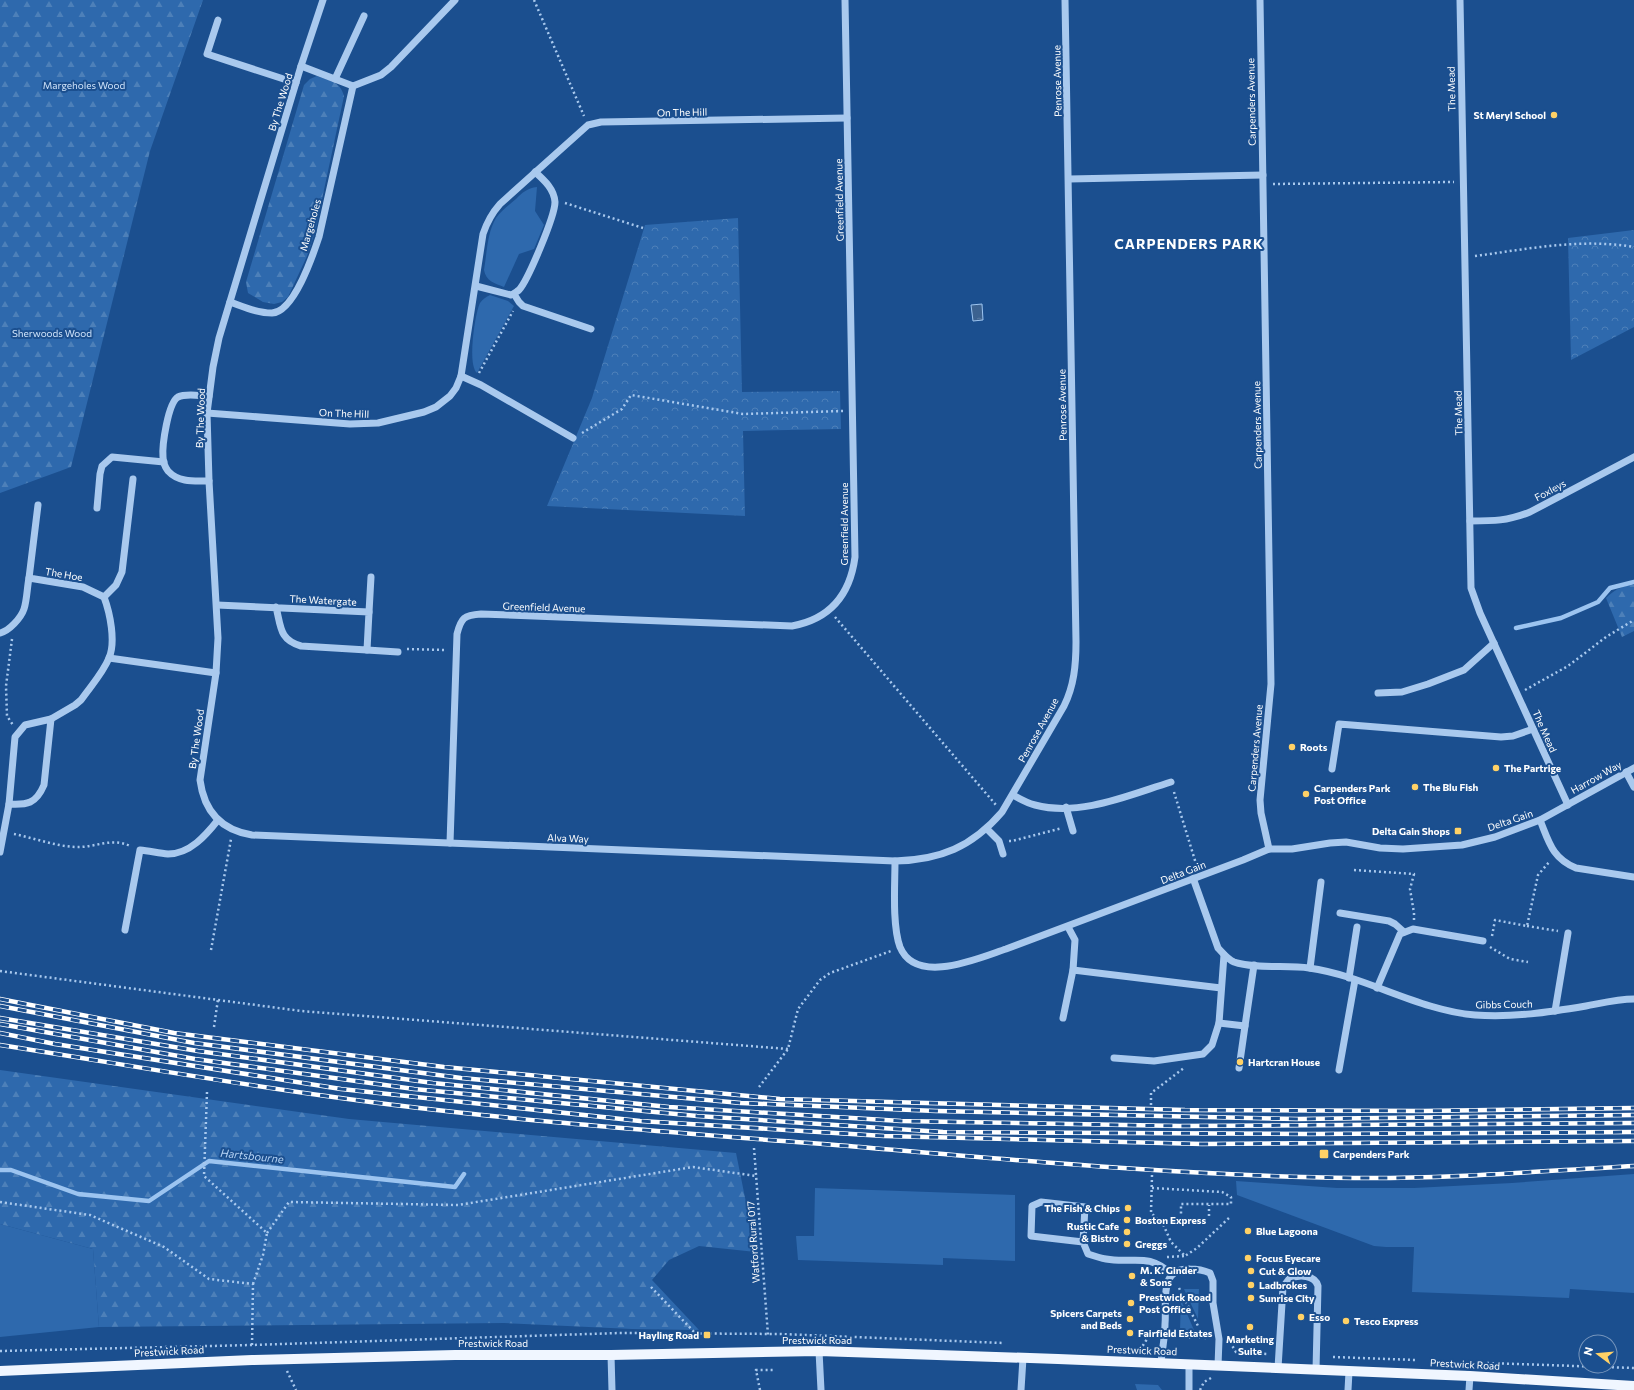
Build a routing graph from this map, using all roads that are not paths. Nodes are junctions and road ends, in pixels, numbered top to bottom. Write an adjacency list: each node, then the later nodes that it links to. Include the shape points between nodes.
1 (323, 0): 9 (street, By The Wood)
2 (455, 0): 12 (street, via 391,67 381,75)
3 (845, 0): 13 (street, Greenfield Avenue)
4 (1065, 0): 16 (street, Penrose Avenue)
5 (1260, 0): 15 (street, Carpenders Avenue)
6 (1460, 0): 31 (street, The Mead)
7 (364, 16): 10 (street)
8 (218, 20): 11 (street, via 207,54)
9 (301, 66): 10 (street); 11 (street, By The Wood)
10 (335, 79): 12 (street)
11 (296, 83): 19 (street, By The Wood)
12 (353, 86): 19 (street, Margeholes, via 319,237 294,296 281,309 272,313 251,310)
13 (847, 118): 14 (street, On The Hill, via 594,123); 61 (street, Greenfield Avenue, via 855,558 850,582 830,611 815,620 792,626 466,616 462,619 457,634)
14 (536, 172): 17 (street, On The Hill, via 500,204 489,218 483,234); 18 (street, via 552,192 554,209 522,286)
15 (1263, 175): 16 (street); 62 (street, Carpenders Avenue, via 1271,684 1260,800)
16 (1069, 179): 52 (street, Penrose Avenue, via 1076,659 1068,696)
17 (476, 286): 18 (street); 21 (street, On The Hill)
18 (514, 294): 20 (street, via 523,306)
19 (230, 302): 22 (street, By The Wood, via 219,338)
20 (590, 329)
21 (461, 376): 23 (street, On The Hill, via 450,396 436,407 378,423 350,424); 24 (street)
22 (209, 396): 23 (street, By The Wood); 26 (street, via 184,396 173,402 169,411 162,457)
23 (208, 413): 28 (street, By The Wood)
24 (573, 438)
25 (1634, 457): 31 (street, Foxleys, via 1516,518)
26 (164, 462): 28 (street, via 175,476 187,481); 30 (street, via 112,457 102,466)
27 (133, 479): 34 (street, via 122,572 116,585)
28 (209, 481): 35 (street, By The Wood)
29 (38, 505): 33 (street)
30 (97, 508)
31 (1470, 521): 39 (street, The Mead, via 1471,588)
32 (371, 577): 37 (street, The Watergate)
33 (29, 578): 34 (street, The Hoe, via 83,587); 38 (street, via 24,610 12,626)
34 (104, 597): 42 (street, via 109,610 112,644)
35 (217, 605): 36 (street, The Watergate); 43 (street, By The Wood)
36 (276, 607): 37 (street, The Watergate); 40 (street, The Watergate, via 284,636 291,643 301,646)
37 (370, 612): 40 (street, The Watergate)
38 (0, 633)
39 (1494, 643): 44 (street, via 1464,670 1402,692); 46 (street, The Mead)
40 (367, 650): 41 (street, The Watergate)
41 (398, 652)
42 (109, 658): 43 (street); 45 (street, via 81,700)
43 (216, 673): 56 (street, By The Wood, via 200,780 207,804)
44 (1378, 693)
45 (51, 719): 53 (street, via 25,725 15,737); 53 (street, via 44,786 41,793 25,805)
46 (1533, 729): 48 (street, via 1501,737 1338,724); 54 (street, The Mead)
47 (1634, 768): 49 (street, Harrow Way)
48 (1332, 769)
49 (1626, 772): 51 (street); 54 (street, Harrow Way)
50 (1171, 782): 55 (street, via 1093,805)
51 (1634, 787)
52 (1013, 795): 55 (street, via 1034,805); 58 (street, Penrose Avenue)
53 (9, 804): 63 (street)
54 (1568, 805): 57 (street, Delta Gain)
55 (1066, 808): 59 (street)
56 (218, 820): 60 (street, By The Wood); 72 (street, via 202,839 178,852 169,854 140,850)
57 (1540, 820): 62 (street, Delta Gain, via 1495,837 1462,845 1403,849 1330,842 1292,849); 67 (street, via 1551,849 1567,864 1576,868)
58 (987, 828): 64 (street, via 999,842); 65 (street, Penrose Avenue, via 954,850 927,858)
59 (1073, 830)
60 (241, 833): 61 (street, Alva Way)
61 (450, 843): 65 (street, Alva Way)
62 (1269, 849): 66 (street, Delta Gain)
63 (0, 852)
64 (1003, 854)
65 (895, 861): 70 (street, Delta Gain, via 895,915 900,947 905,955 918,964 942,967 972,961)
66 (1196, 877): 70 (street, Delta Gain); 76 (street, via 1218,948)
67 (1634, 877)
68 (1321, 882): 78 (street)
69 (1340, 913): 73 (street, via 1389,921)
70 (1068, 927): 79 (street, via 1075,940)
71 (1357, 927): 80 (street)
72 (125, 930)
73 (1404, 932): 75 (street, via 1413,928); 82 (street, via 1400,934)
74 (1568, 933): 84 (street)
75 (1483, 941)
76 (1224, 955): 77 (street, Gibbs Couch, via 1233,961); 81 (street)
77 (1254, 965): 78 (street, Gibbs Couch); 87 (street)
78 (1310, 968): 80 (street, Gibbs Couch)
79 (1073, 970): 81 (street); 85 (street)
80 (1352, 979): 82 (street, Gibbs Couch); 90 (street)
81 (1221, 988): 86 (street)
82 (1378, 988): 84 (street, Gibbs Couch, via 1425,1004 1474,1015)
83 (1634, 998): 84 (street, Gibbs Couch)
84 (1555, 1011)
85 (1063, 1018)
86 (1219, 1023): 87 (street); 88 (street, via 1212,1045 1203,1054 1154,1062)
87 (1245, 1026): 89 (street)
88 (1114, 1058)
89 (1239, 1068)
90 (1339, 1070)
91 (1083, 1242): 91 (street, via 1031,1236 1032,1206 1041,1202 1085,1207); 92 (street, via 1088,1254 1107,1259 1150,1260 1163,1266)
92 (1171, 1274): 96 (street, via 1166,1284); 98 (street, via 1185,1268 1201,1269 1210,1273 1213,1281 1218,1339)
93 (819, 1351): 94 (main road, Prestwick Road); 95 (main road, Prestwick Road); 106 (street)
94 (611, 1355): 101 (main road, Prestwick Road, via 282,1359); 105 (street)
95 (1023, 1358): 96 (main road, Prestwick Road); 107 (street)
96 (1161, 1363): 97 (main road, Prestwick Road)
97 (1189, 1364): 98 (main road, Prestwick Road); 108 (street)
98 (1218, 1366): 99 (main road, Prestwick Road)
99 (1278, 1368): 100 (main road, Prestwick Road); 100 (street, via 1283,1287 1289,1279 1300,1276 1314,1279 1318,1286)
100 (1316, 1370): 102 (main road, Prestwick Road)
101 (0, 1371)
102 (1349, 1372): 103 (main road, Prestwick Road); 109 (street)
103 (1470, 1376): 104 (main road, Prestwick Road); 110 (street)
104 (1628, 1387)
105 (612, 1390)
106 (821, 1390)
107 (1021, 1390)
108 (1189, 1390)
109 (1348, 1390)
110 (1469, 1390)

